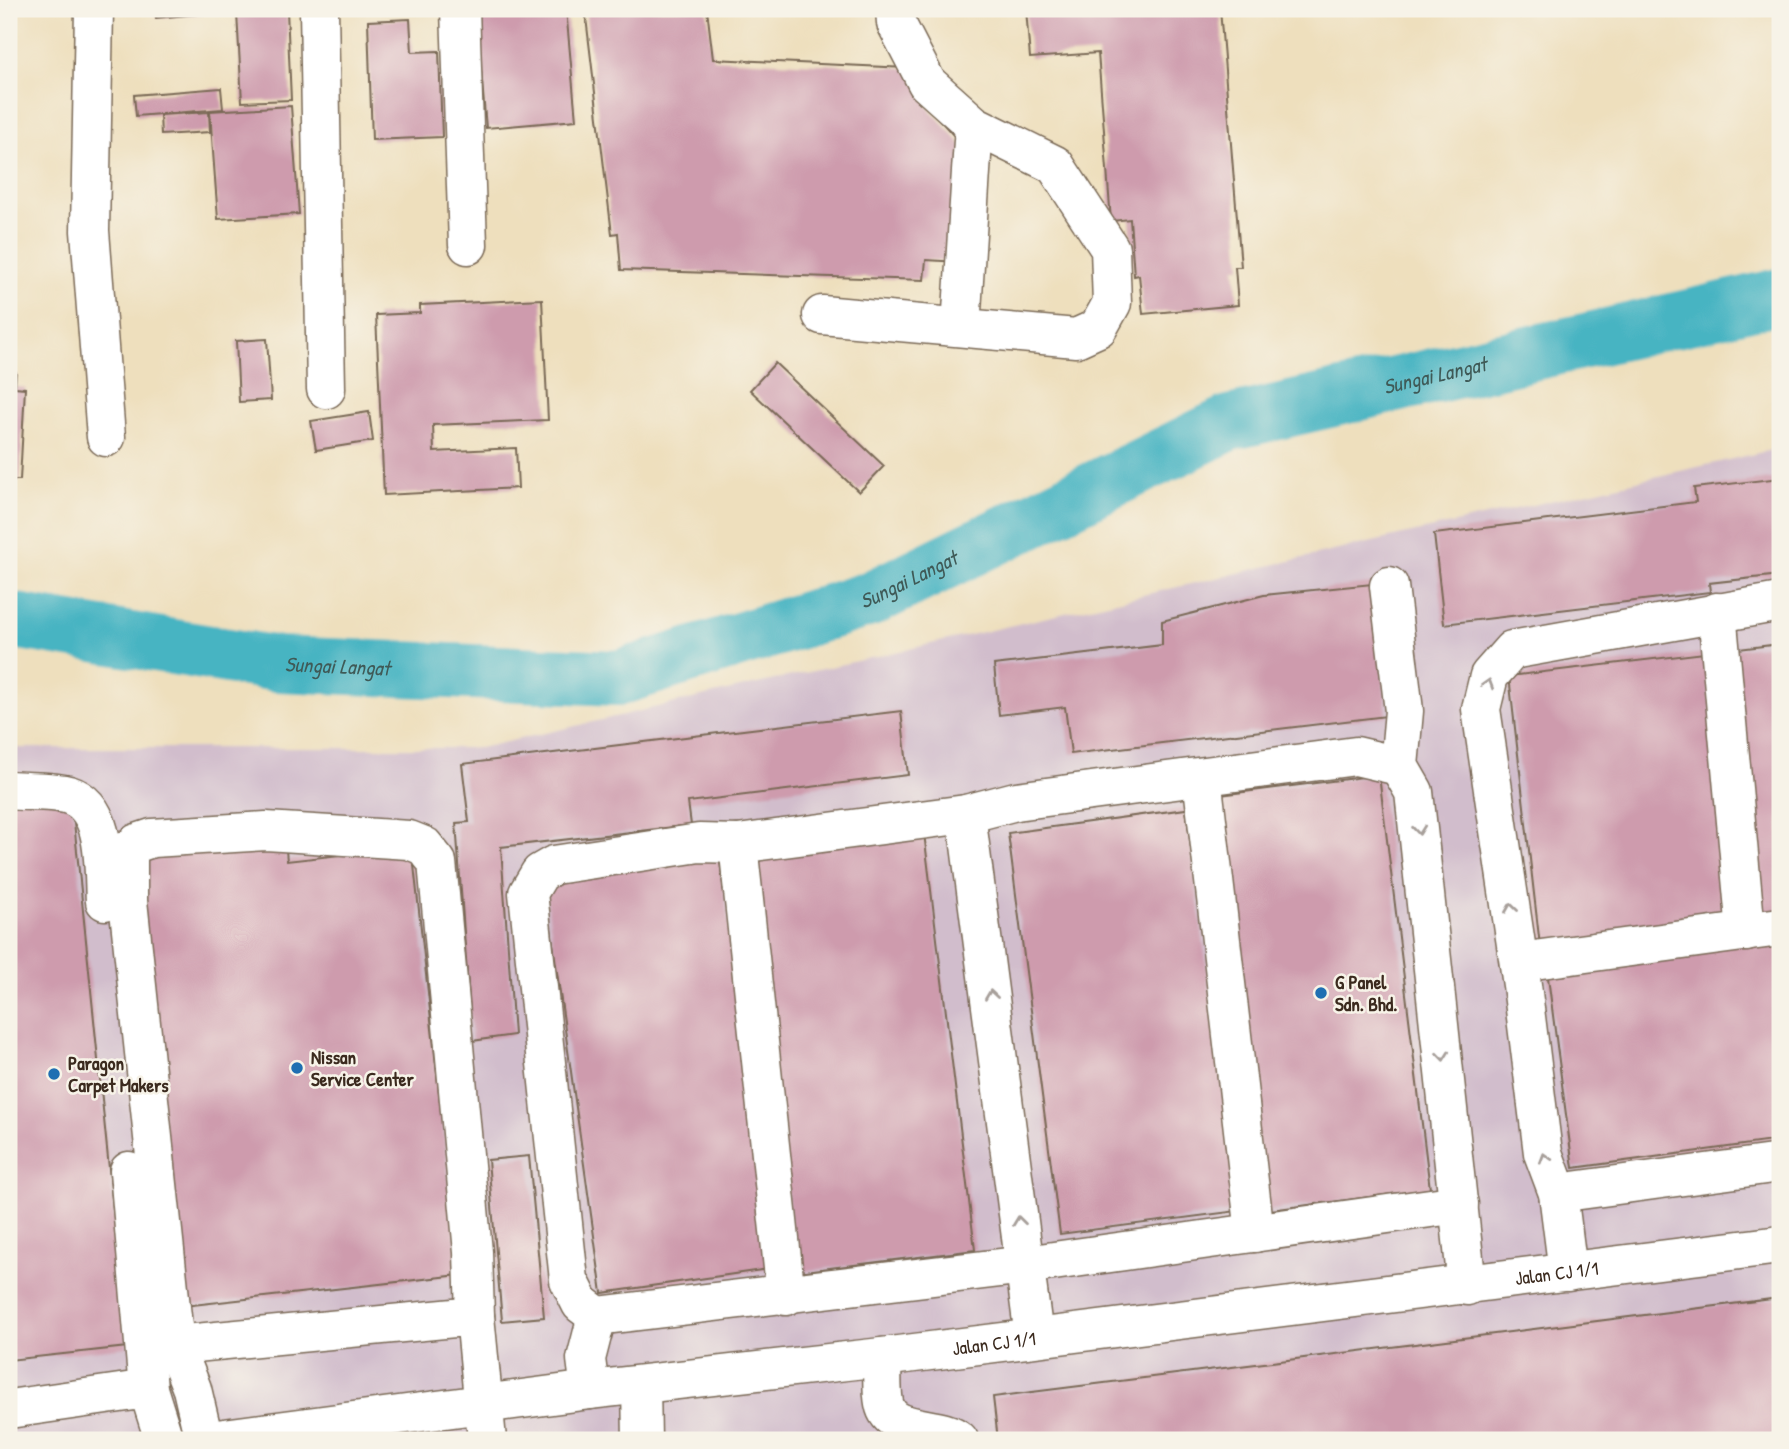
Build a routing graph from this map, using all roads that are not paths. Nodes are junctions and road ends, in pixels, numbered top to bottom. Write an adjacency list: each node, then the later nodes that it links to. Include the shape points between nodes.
1 (93, 9): 10 (street, via 90,231)
2 (319, 9): 9 (street)
3 (460, 9): 6 (street)
4 (895, 9): 5 (street, via 896,23 928,83)
5 (974, 125): 8 (street); 8 (street, via 1055,164 1110,249 1112,303 1098,328 1076,338)
6 (468, 245)
7 (822, 315): 8 (street)
8 (961, 327)
9 (326, 389)
10 (106, 437)
11 (1389, 586): 14 (street, via 1404,711)
12 (1780, 602): 13 (street)
13 (1717, 612): 19 (street); 20 (street, one-way to 13, via 1481,709 1489,676 1512,650)
14 (1399, 766): 15 (street, via 1356,756); 23 (street, one-way to 23, via 1414,792)
15 (1202, 778): 17 (street, via 1016,801); 24 (street)
16 (9, 790): 36 (street, via 69,795 90,810 100,837)
17 (966, 814): 18 (street); 26 (street, one-way to 17)
18 (738, 844): 29 (street); 31 (street, via 699,843 554,865 540,873 528,894 569,1280 581,1304)
19 (1763, 930): 20 (street)
20 (1519, 962): 22 (street, one-way to 20, via 1543,1153)
21 (1780, 1163): 22 (street)
22 (1558, 1193): 27 (street)
23 (1459, 1204): 24 (street); 28 (street)
24 (1255, 1233): 26 (street)
25 (1780, 1245): 27 (street, Jalan CJ 1/1)
26 (1025, 1265): 29 (street); 32 (street)
27 (1568, 1272): 28 (street, Jalan CJ 1/1)
28 (1467, 1286): 32 (street, Jalan CJ 1/1)
29 (786, 1296): 31 (street)
30 (475, 1316): 33 (street); 33 (street, via 437,862 424,846 409,840 266,831 152,838 128,850 128,901); 39 (street)
31 (597, 1316): 37 (street, via 586,1359)
32 (1034, 1337): 34 (street, Jalan CJ 1/1)
33 (175, 1345): 42 (street)
34 (882, 1357): 35 (street, Jalan CJ 1/1); 45 (street, via 884,1406 898,1423 951,1433)
35 (641, 1385): 37 (street, Jalan CJ 1/1); 44 (street)
36 (148, 1389): 38 (street); 41 (street)
37 (590, 1390): 39 (street, Jalan CJ 1/1)
38 (9, 1409)
39 (484, 1422): 40 (street, Jalan CJ 1/1)
40 (314, 1432): 43 (street, Jalan CJ 1/1)
41 (164, 1440)
42 (204, 1440)
43 (209, 1440)
44 (642, 1440)
45 (959, 1440)

